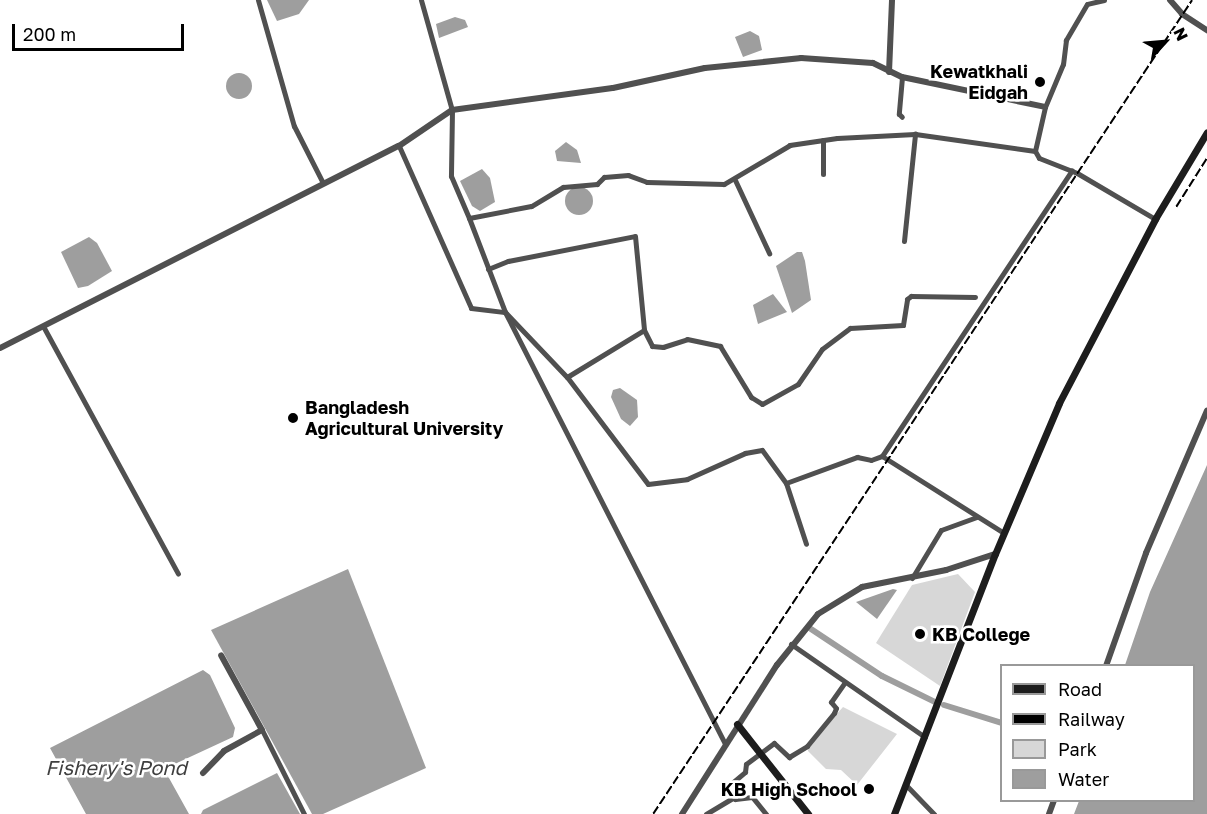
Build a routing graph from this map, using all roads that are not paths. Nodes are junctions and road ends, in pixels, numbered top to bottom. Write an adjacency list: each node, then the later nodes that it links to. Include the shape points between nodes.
1 (258, 0): 20 (street, via 294,126)
2 (421, 0): 10 (street)
3 (892, 0): 7 (street)
4 (1104, 0): 9 (street, via 1087,4 1066,40 1063,64)
5 (1170, 0): 6 (street, via 1182,14)
6 (1207, 30)
7 (889, 72): 8 (street); 10 (street, via 873,63 801,58 705,68 613,88)
8 (902, 77): 9 (street); 11 (street)
9 (1045, 107): 16 (street)
10 (452, 110): 15 (street); 21 (street, via 451,176)
11 (902, 117)
12 (1207, 132): 22 (main road)
13 (915, 135): 14 (street, via 888,133); 16 (street); 23 (street)
14 (823, 140): 18 (street); 19 (street, via 790,145)
15 (399, 146): 20 (street); 27 (street, via 471,308)
16 (1035, 151): 17 (street, via 1039,158)
17 (1071, 171): 22 (street); 33 (street)
18 (823, 174)
19 (735, 180): 21 (street, via 724,184 647,182 628,175 604,177 597,184 563,187 531,206); 24 (street)
20 (323, 183): 28 (street)
21 (469, 219): 25 (street)
22 (1155, 219): 36 (main road, via 1059,403)
23 (904, 241)
24 (769, 253)
25 (488, 269): 27 (street); 29 (street, via 508,261 635,236)
26 (975, 297): 29 (street, via 911,296 907,299 903,324 850,328 822,349 798,384 762,404 752,397 720,346 687,339 663,347 652,346)
27 (505, 312): 31 (street); 48 (street)
28 (43, 326): 30 (street); 39 (street)
29 (644, 330): 31 (street)
30 (0, 348)
31 (567, 377): 34 (street, via 648,484 687,479 762,450)
32 (1207, 411): 43 (street, via 1146,553)
33 (882, 456): 34 (street, via 871,460 857,457); 35 (street)
34 (786, 483): 37 (street)
35 (977, 517): 36 (street); 40 (street, via 941,530)
36 (1004, 533): 38 (main road)
37 (806, 544)
38 (995, 554): 40 (street); 47 (main road)
39 (178, 574)
40 (912, 578): 41 (street, via 862,587 839,598)
41 (791, 644): 44 (street); 45 (street)
42 (221, 655): 46 (street)
43 (1107, 664)
44 (845, 682): 47 (street); 49 (street, via 831,702 836,708 834,713 807,746 789,757 774,743)
45 (737, 724): 48 (street); 49 (main road)
46 (262, 730): 50 (street, via 224,751); 54 (street)
47 (925, 736): 51 (main road)
48 (725, 744): 55 (street)
49 (760, 754): 52 (street, via 726,788); 58 (main road)
50 (203, 773)
51 (905, 784): 59 (main road); 60 (street)
52 (734, 797): 53 (street); 57 (street, via 752,797)
53 (714, 812): 56 (street)
54 (304, 814)
55 (682, 814)
56 (706, 814)
57 (766, 814)
58 (808, 814)
59 (894, 814)
60 (934, 814)

